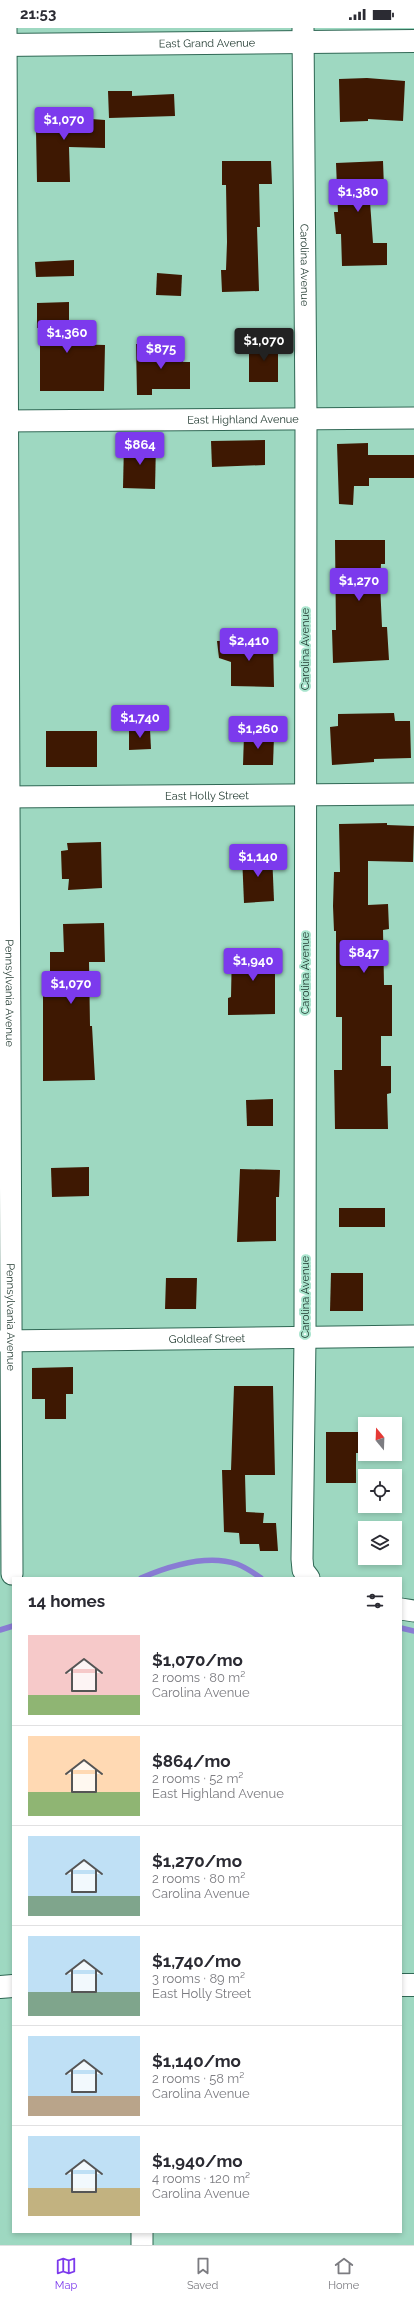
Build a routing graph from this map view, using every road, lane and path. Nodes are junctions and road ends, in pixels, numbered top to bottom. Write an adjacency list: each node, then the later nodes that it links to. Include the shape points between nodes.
1 (303, 34): 2 (main road, East Grand Avenue); 3 (main road, East Grand Avenue); 5 (street, Carolina Avenue)
2 (4, 39): 6 (street, Pennsylvania Avenue)
3 (414, 41)
4 (414, 418): 5 (street, East Highland Avenue)
5 (306, 419): 6 (street, East Highland Avenue); 8 (street, Carolina Avenue)
6 (3, 421): 9 (street, Pennsylvania Avenue)
7 (414, 794): 8 (street, East Holly Street)
8 (305, 796): 9 (street, East Holly Street); 11 (street, Carolina Avenue)
9 (4, 797): 12 (street, Pennsylvania Avenue)
10 (414, 1336): 11 (street, Goldleaf Street)
11 (305, 1338): 12 (street, Goldleaf Street); 14 (street, Carolina Avenue, via 302,1559 303,1570)
12 (6, 1341): 13 (street, Pennsylvania Avenue)
13 (12, 1574)
14 (308, 1577)
15 (402, 1609): 16 (street)
16 (414, 1611)
17 (402, 1985): 18 (main road)
18 (414, 1985)
19 (0, 1986): 20 (main road)
20 (12, 1986)
21 (142, 2233): 22 (street)
22 (142, 2245)

